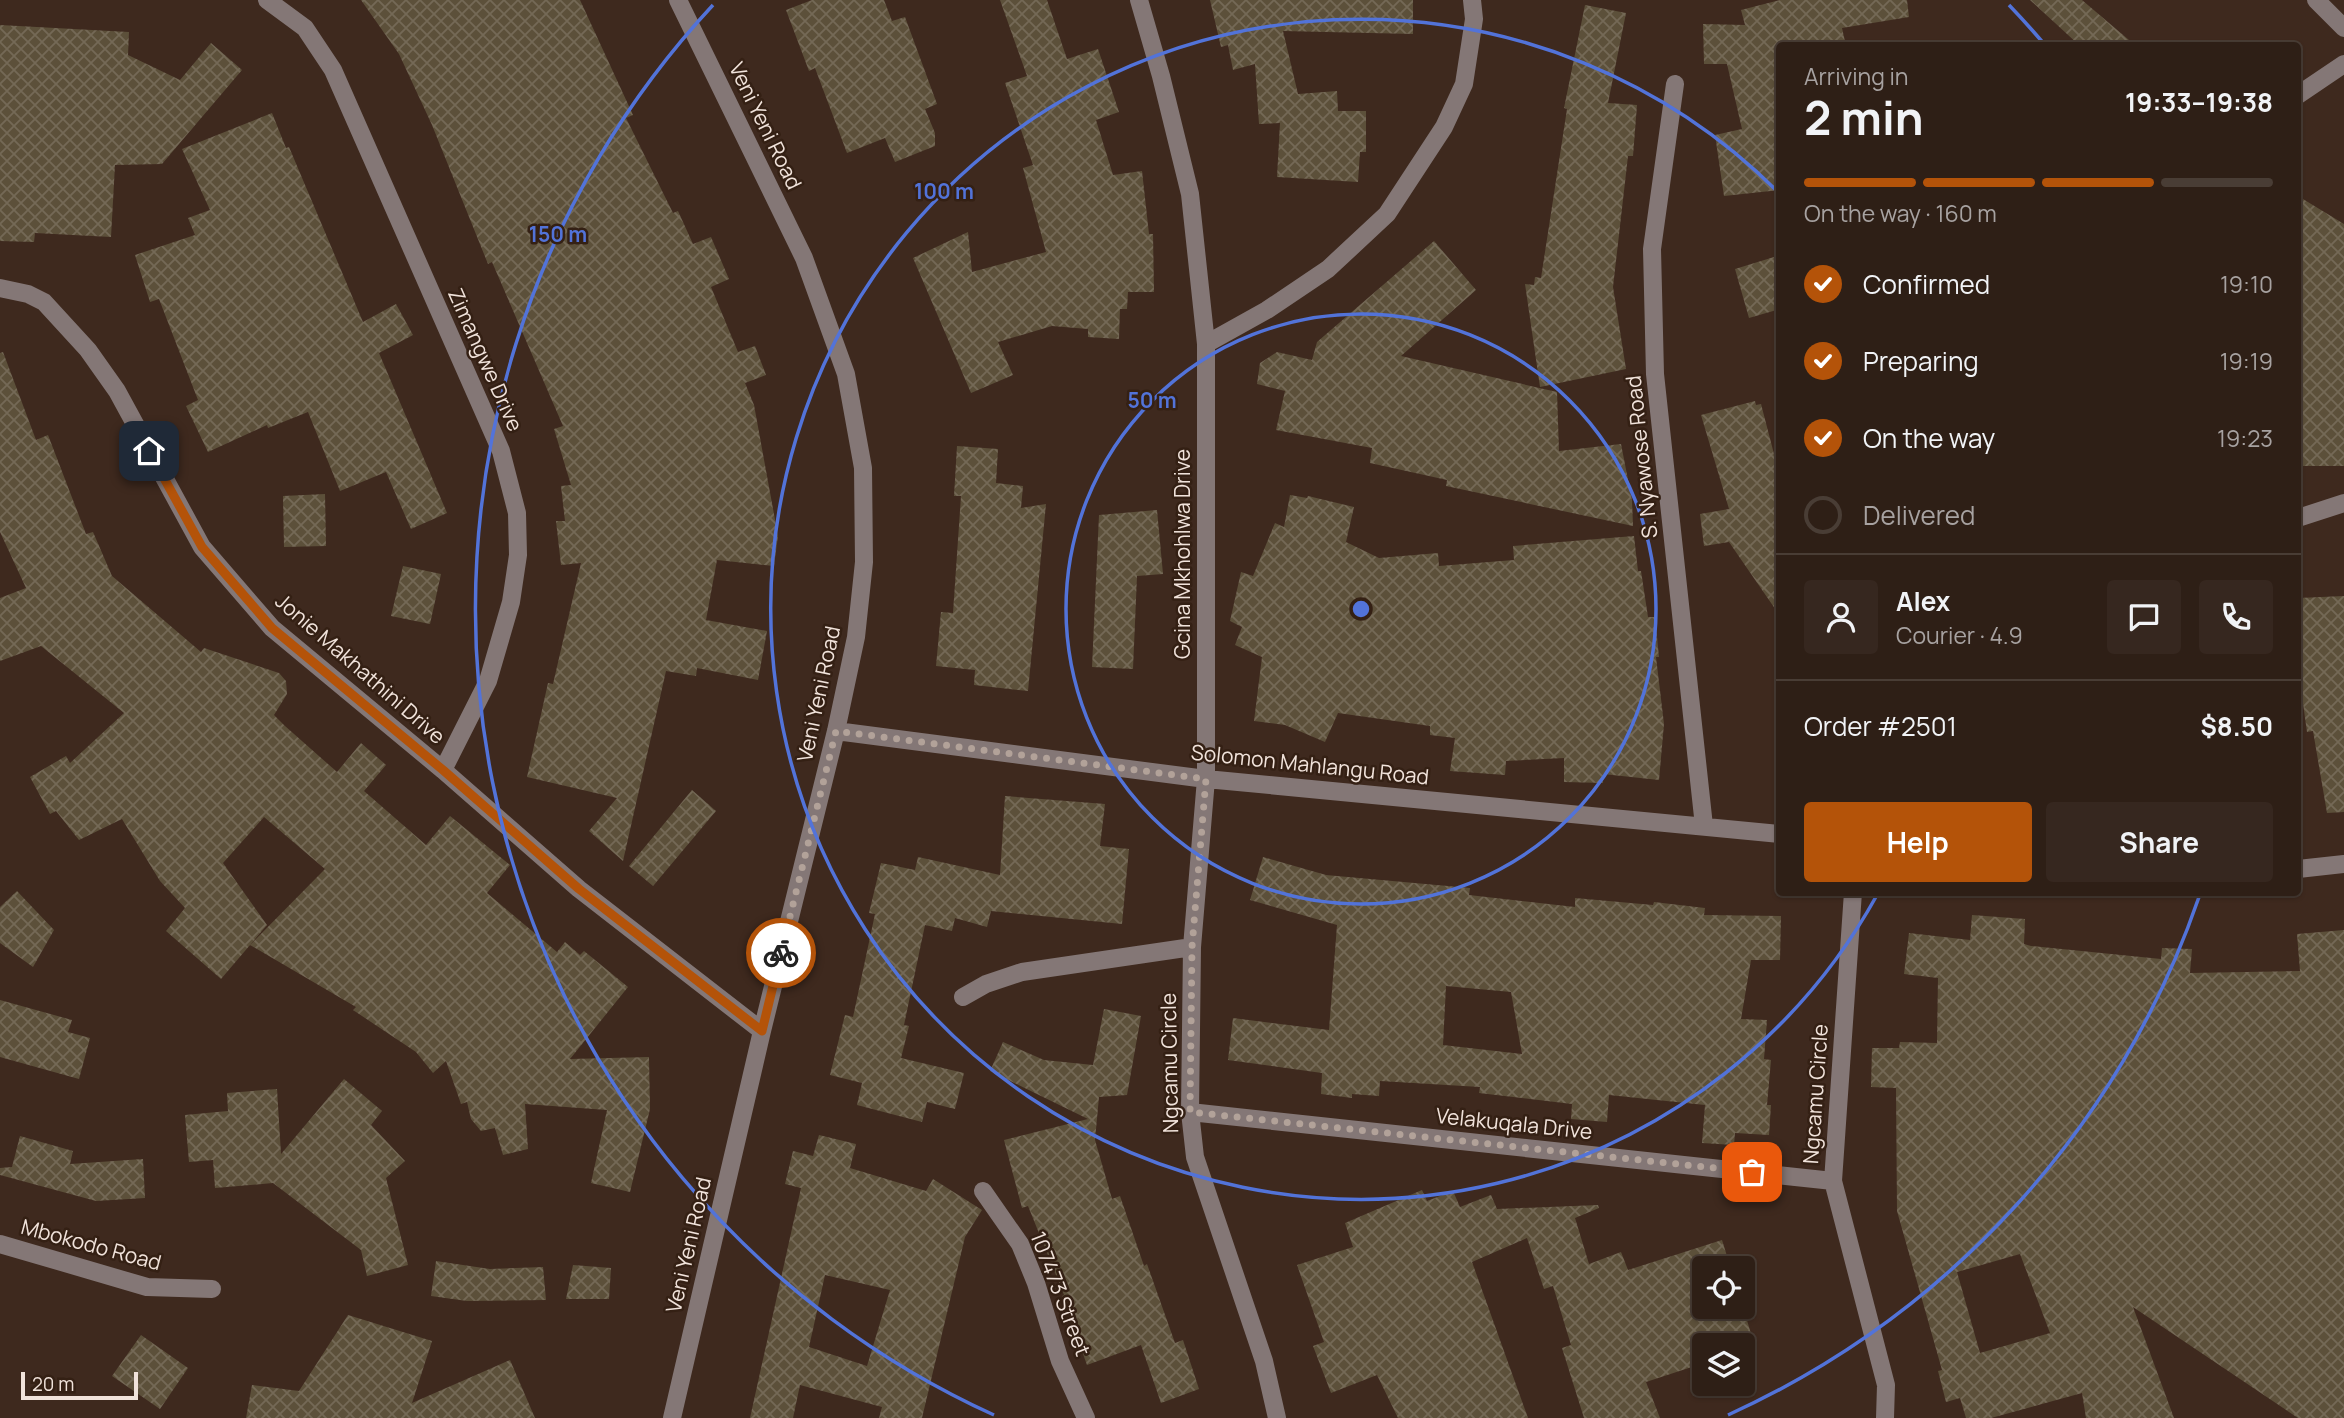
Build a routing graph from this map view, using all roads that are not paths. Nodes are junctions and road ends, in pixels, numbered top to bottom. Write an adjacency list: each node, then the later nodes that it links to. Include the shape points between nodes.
1 (267, 0): 15 (street, Zimangwe Drive, via 305,28 332,70 501,451 517,513 512,602 488,681)
2 (678, 0): 14 (street, Veni Yeni Road, via 804,258 846,374 863,468 864,562 856,637)
3 (1139, 0): 11 (street, Gcina Mkhohlwa Drive, via 1190,194)
4 (1472, 0): 11 (street, via 1474,19 1464,84 1444,127 1387,214 1328,269)
5 (2316, 0): 6 (street)
6 (2344, 28)
7 (2344, 64): 9 (street)
8 (1675, 85): 17 (street, S. Nyawose Road, via 1652,249 1656,374)
9 (2301, 93)
10 (0, 288): 15 (street, Jonie Makhathini Drive, via 44,302 88,350 117,391 202,547 272,628)
11 (1206, 344): 16 (street, Gcina Mkhohlwa Drive)
12 (2344, 503): 13 (street)
13 (2301, 517)
14 (836, 731): 16 (street, Solomon Mahlangu Road); 24 (street, Veni Yeni Road)
15 (443, 770): 24 (street, Jonie Makhathini Drive, via 579,889)
16 (1206, 779): 17 (street, Solomon Mahlangu Road); 22 (street, Ngcamu Circle)
17 (1704, 826): 18 (street, Solomon Mahlangu Road)
18 (1776, 834)
19 (2344, 864): 20 (street)
20 (2301, 869)
21 (1853, 896): 26 (street, Ngcamu Circle)
22 (1192, 947): 23 (street, via 1022,972); 25 (street, Ngcamu Circle)
23 (963, 997)
24 (762, 1031): 30 (street, Veni Yeni Road)
25 (1190, 1112): 26 (street, Velakuqala Drive); 32 (street, Ngcamu Circle, via 1195,1157 1264,1361)
26 (1833, 1181): 33 (street, Ngcamu Circle, via 1886,1385)
27 (983, 1191): 31 (street, 107473 Street, via 1020,1244 1060,1361)
28 (0, 1244): 29 (street, Mbokodo Road, via 147,1287)
29 (212, 1289)
30 (672, 1418)
31 (1086, 1418)
32 (1277, 1418)
33 (1885, 1418)

